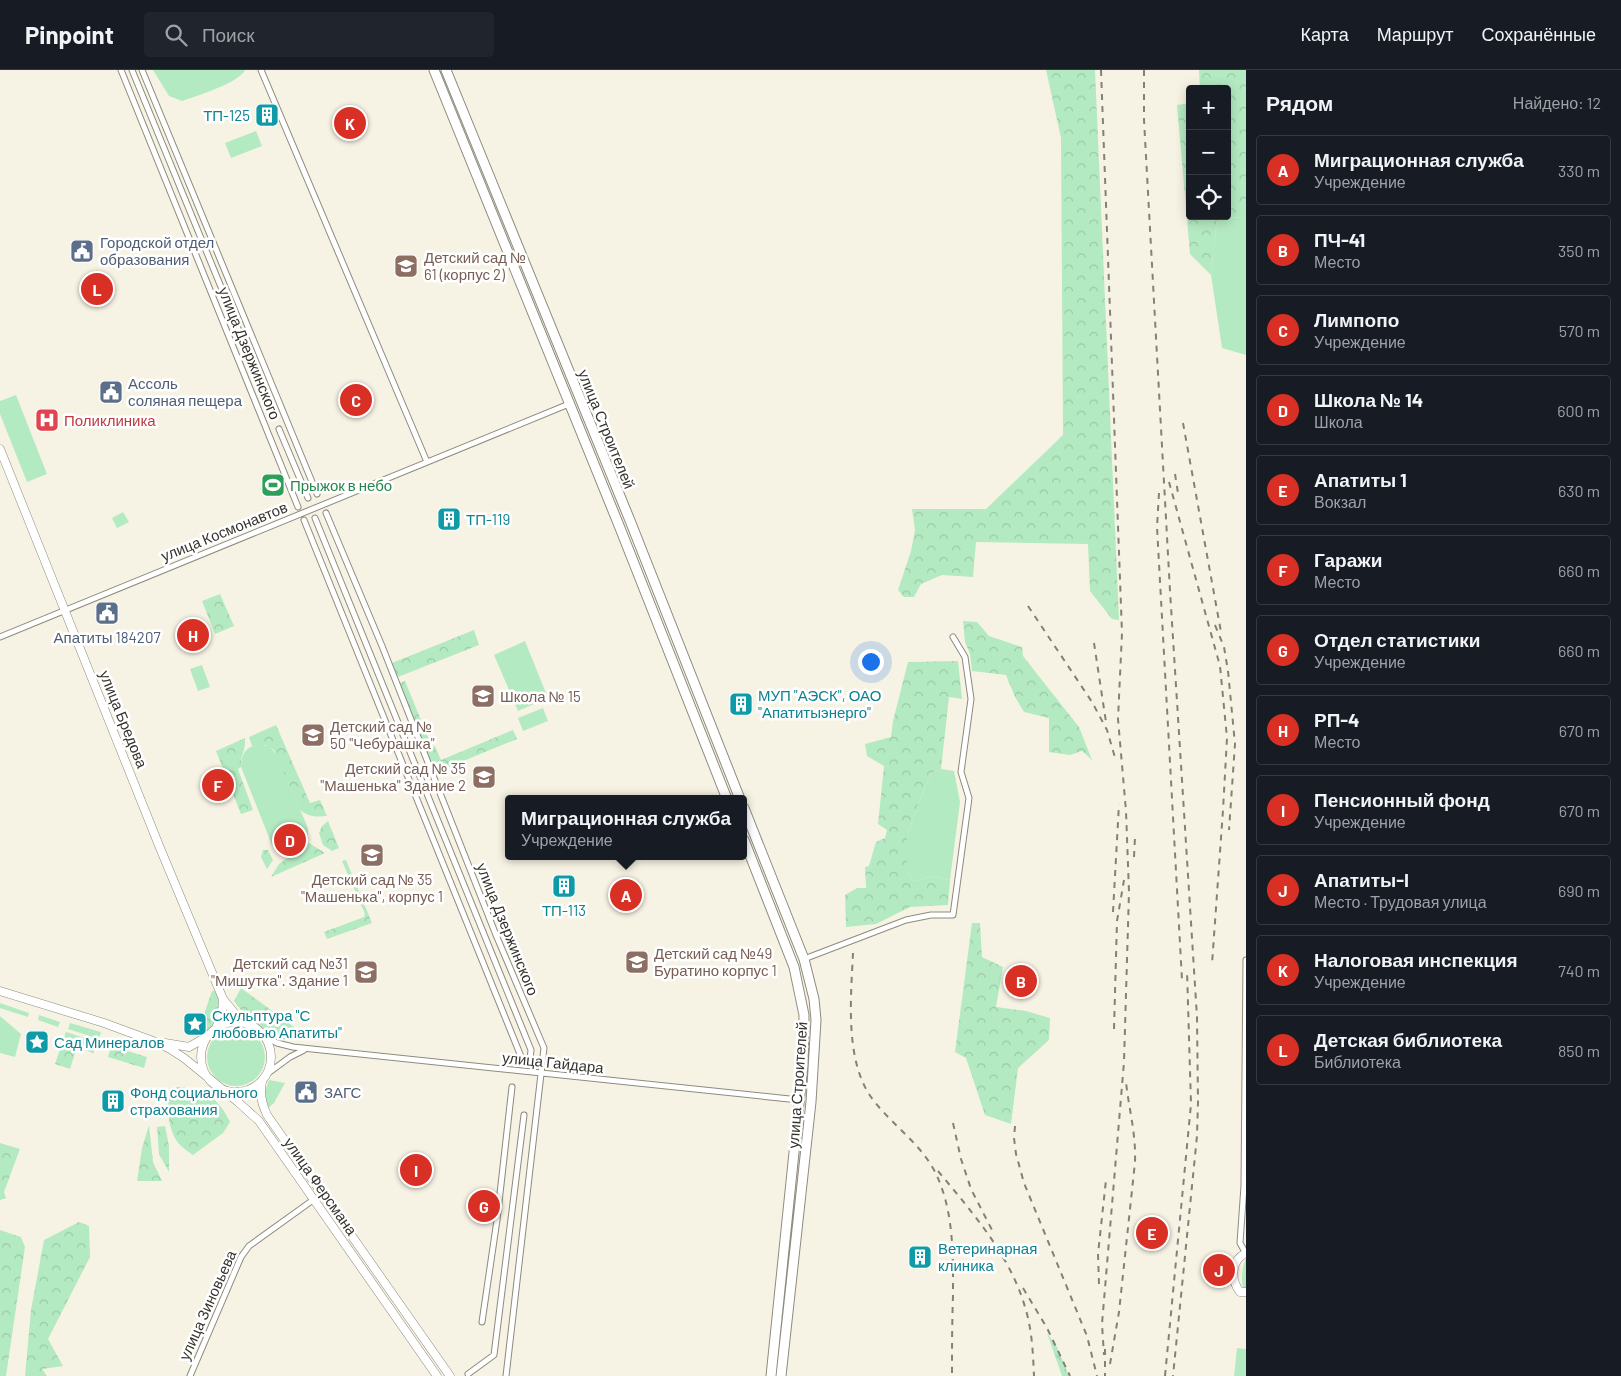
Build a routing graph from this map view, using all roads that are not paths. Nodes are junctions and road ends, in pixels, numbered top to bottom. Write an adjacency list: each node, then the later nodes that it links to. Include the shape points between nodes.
1 (121, 70): 17 (street, улица Дзержинского)
2 (132, 70): 9 (street, улица Дзержинского)
3 (142, 70): 15 (street, улица Дзержинского)
4 (261, 70): 14 (street)
5 (434, 70): 8 (main road, улица Строителей)
6 (446, 70): 7 (main road, улица Строителей)
7 (522, 256): 8 (main road); 10 (main road, улица Строителей)
8 (512, 260): 11 (main road, улица Строителей)
9 (253, 365)
10 (580, 399): 11 (main road); 24 (main road, улица Строителей)
11 (569, 404): 14 (street, улица Космонавтов); 25 (main road, улица Строителей)
12 (279, 429): 16 (street, улица Дзержинского)
13 (0, 449): 21 (street, улица Бредова)
14 (426, 462): 21 (street, улица Космонавтов)
15 (318, 494)
16 (308, 498)
17 (298, 507)
18 (326, 513): 43 (street, улица Дзержинского, via 544,1048)
19 (315, 518): 41 (street, улица Дзержинского, via 531,1050)
20 (304, 520): 40 (street)
21 (65, 610): 22 (street, улица Космонавтов); 35 (street, улица Бредова)
22 (0, 637)
23 (954, 637): 32 (street, via 965,657 971,699 961,772 969,798 953,915 906,920)
24 (689, 672): 25 (main road); 27 (main road, улица Строителей)
25 (677, 675): 26 (main road, улица Строителей)
26 (725, 795)
27 (738, 795)
28 (747, 816): 29 (main road, улица Строителей)
29 (757, 842): 30 (main road); 32 (main road, улица Строителей)
30 (747, 843)
31 (747, 848): 47 (main road, улица Строителей, via 794,967 802,999 805,1032)
32 (804, 959): 48 (main road, улица Строителей, via 816,1020)
33 (1246, 960): 50 (street)
34 (0, 990): 38 (street, улица Ферсмана)
35 (223, 999): 36 (street, улица Бредова, via 236,1015); 37 (street, via 222,1014)
36 (255, 1029): 37 (street, via 232,1021); 39 (street, улица Гайдара, via 277,1043); 42 (street, via 271,1050)
37 (212, 1032): 38 (street, улица Ферсмана, via 189,1046); 45 (street, via 204,1043 202,1063 203,1070)
38 (153, 1040): 45 (street, улица Ферсмана, via 184,1058)
39 (305, 1049): 42 (street); 43 (street, улица Гайдара)
40 (522, 1058)
41 (530, 1060)
42 (267, 1074): 44 (street)
43 (541, 1074): 47 (street, улица Гайдара); 65 (street, улица Дзержинского)
44 (262, 1082): 45 (street, via 246,1091 233,1092); 52 (street, улица Ферсмана, via 261,1102 267,1115)
45 (214, 1083): 53 (street, улица Ферсмана, via 259,1121)
46 (512, 1087): 60 (street)
47 (799, 1100): 48 (main road); 54 (main road, улица Строителей)
48 (811, 1102): 55 (main road, улица Строителей)
49 (524, 1115): 61 (street, via 494,1355)
50 (1244, 1186): 51 (street); 58 (street, via 1240,1243)
51 (1246, 1192)
52 (322, 1194): 53 (street, улица Зиновьева); 56 (street, улица Ферсмана)
53 (314, 1200): 57 (street, улица Ферсмана); 62 (street, улица Зиновьева, via 248,1246)
54 (786, 1227): 55 (main road); 66 (main road, улица Строителей)
55 (797, 1228): 67 (main road, улица Строителей)
56 (346, 1229): 57 (street); 64 (street, улица Ферсмана)
57 (338, 1235): 63 (street, улица Ферсмана)
58 (1246, 1253): 59 (street, via 1235,1262 1233,1277 1240,1292)
59 (1246, 1292)
60 (482, 1322)
61 (468, 1374)
62 (190, 1376)
63 (437, 1376)
64 (450, 1376)
65 (506, 1376)
66 (771, 1376)
67 (781, 1376)

